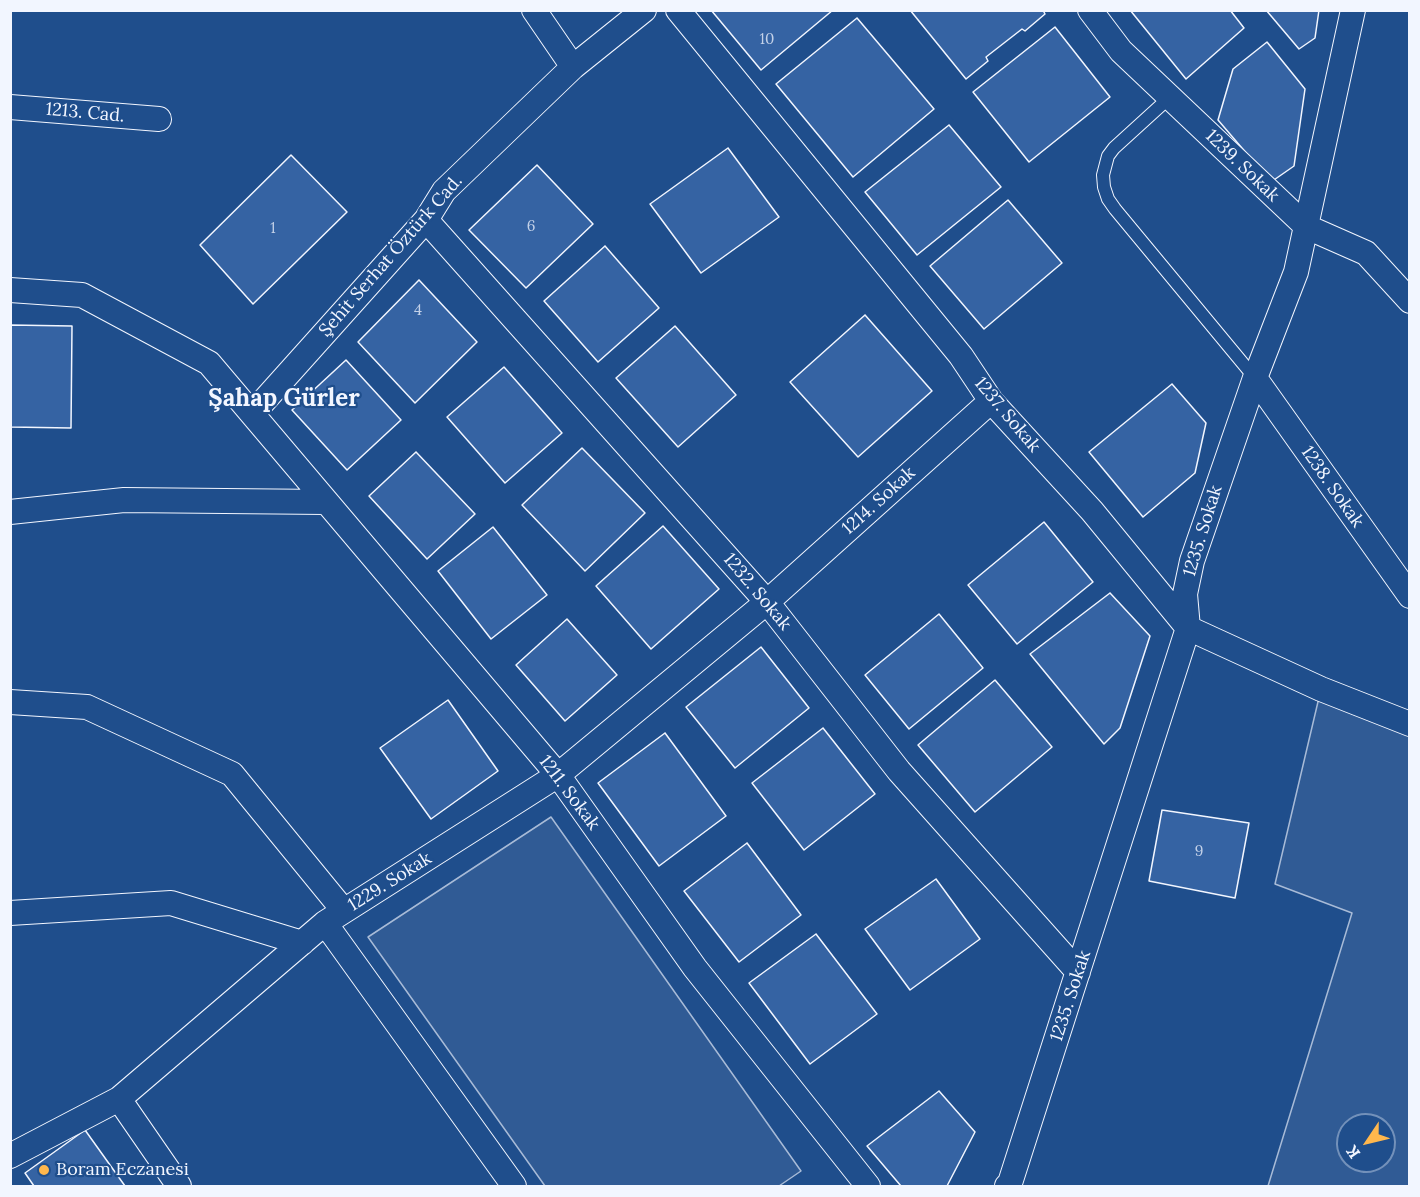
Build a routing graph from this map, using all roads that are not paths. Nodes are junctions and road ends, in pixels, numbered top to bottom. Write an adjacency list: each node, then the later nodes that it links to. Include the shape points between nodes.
1 (534, 10): 6 (street)
2 (644, 10): 6 (street, Şehit Serhat Öztürk Cad.)
3 (678, 10): 15 (street, 1237. Sokak, via 961,356)
4 (1090, 10): 7 (street, 1239. Sokak, via 1121,51)
5 (1353, 10): 11 (street, 1235. Sokak)
6 (573, 67): 10 (street, Şehit Serhat Öztürk Cad., via 444,191)
7 (1170, 97): 11 (street, 1239. Sokak); 14 (lane, via 1108,156 1104,187 1115,209)
8 (10, 107): 9 (street, 1213. Cad.)
9 (159, 119)
10 (426, 220): 16 (street, Şehit Serhat Öztürk Cad.); 20 (street, 1232. Sokak)
11 (1307, 227): 13 (street, 1239. Sokak, via 1366,253); 14 (street, 1235. Sokak, via 1296,272)
12 (10, 290): 16 (street, 1211. Sokak, via 82,295 209,363)
13 (1410, 302)
14 (1255, 378): 19 (street, 1238. Sokak); 21 (street, 1235. Sokak, via 1192,561 1185,594)
15 (991, 401): 20 (street, 1214. Sokak); 21 (street, 1237. Sokak, via 1092,512)
16 (253, 413): 17 (street, 1211. Sokak)
17 (325, 502): 18 (street, via 124,500); 24 (street, 1211. Sokak)
18 (10, 512)
19 (1410, 596)
20 (767, 602): 24 (street, 1229. Sokak); 28 (street, 1232. Sokak, via 899,771)
21 (1188, 628): 23 (street, 1237. Sokak); 28 (street, 1235. Sokak)
22 (10, 702): 26 (street, via 87,707 232,774)
23 (1410, 724)
24 (558, 775): 26 (street, 1229. Sokak); 33 (street, 1211. Sokak, via 695,968)
25 (10, 913): 27 (street, via 171,903)
26 (334, 917): 27 (street, 1229. Sokak); 32 (street)
27 (302, 943): 29 (street, 1229. Sokak)
28 (1078, 972): 34 (street, 1235. Sokak)
29 (119, 1099): 30 (street, 1229. Sokak); 31 (street)
30 (10, 1156)
31 (179, 1186)
32 (514, 1186)
33 (868, 1186)
34 (1007, 1186)

